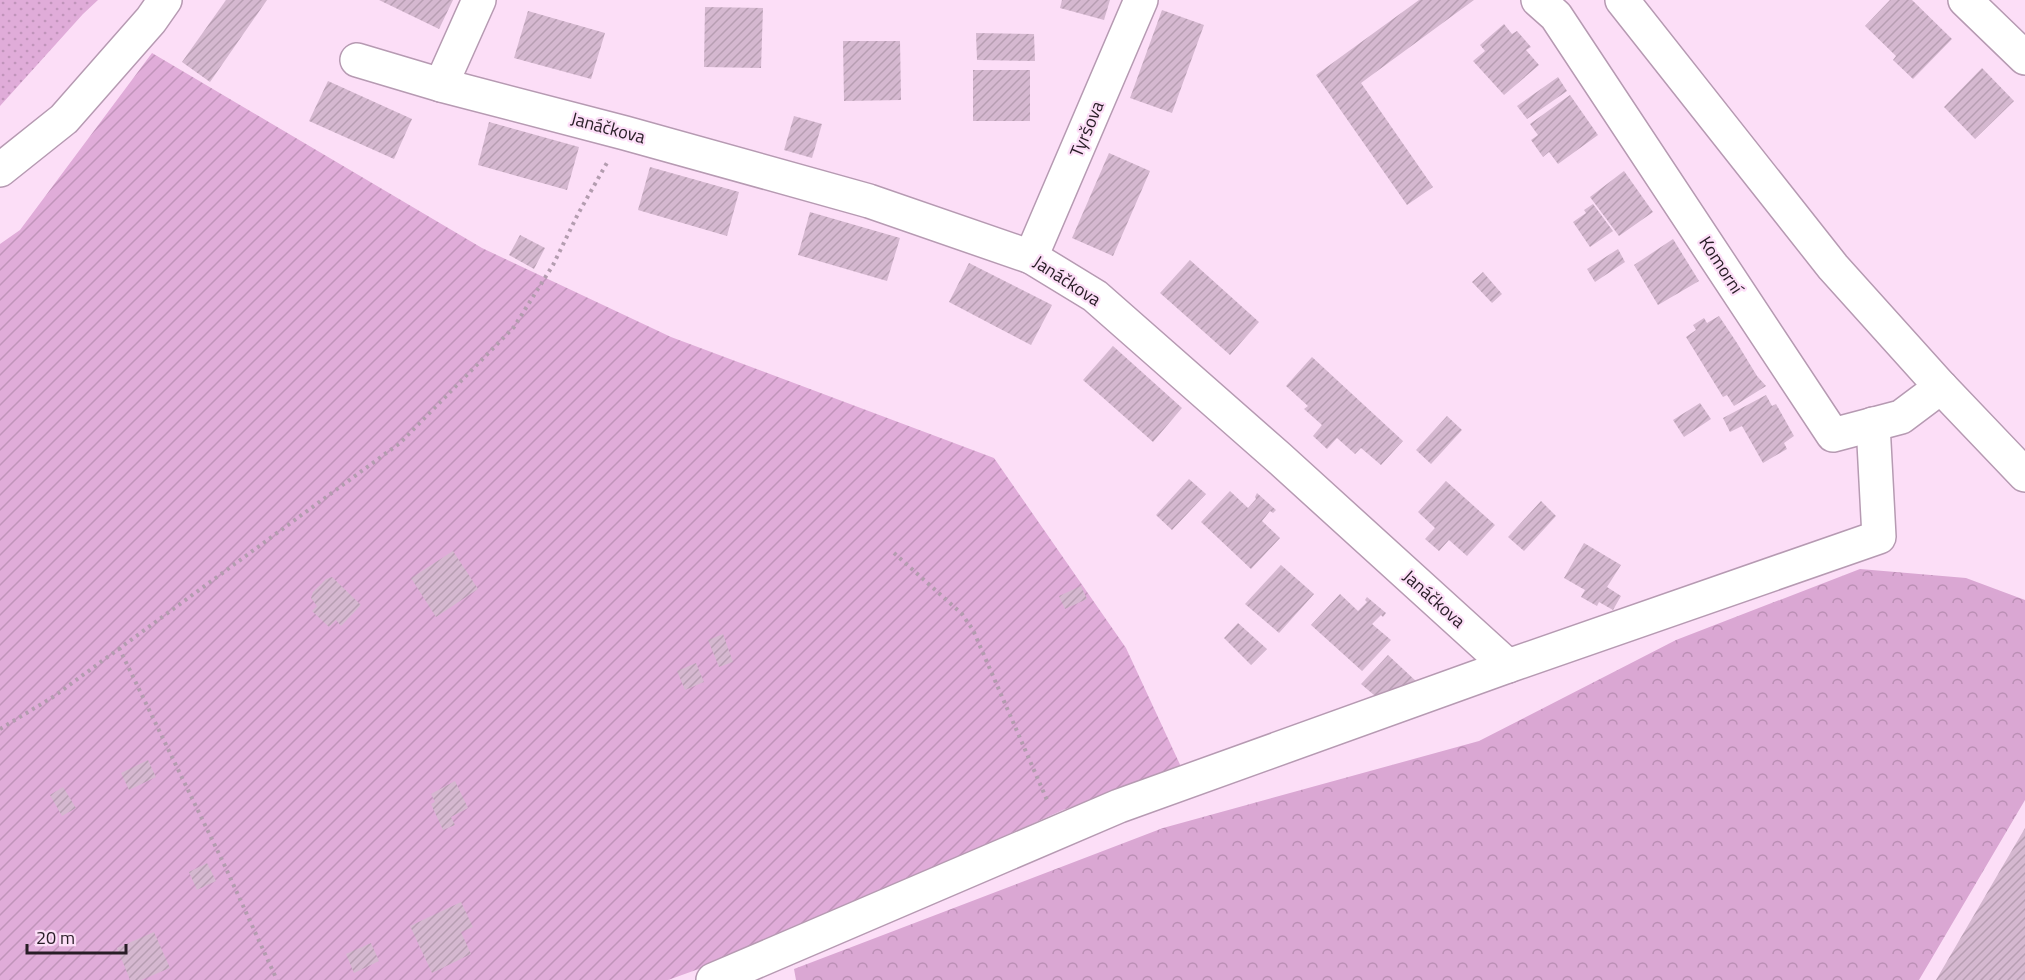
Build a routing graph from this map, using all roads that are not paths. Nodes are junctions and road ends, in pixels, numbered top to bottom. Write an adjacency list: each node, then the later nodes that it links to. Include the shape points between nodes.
1 (165, 0): 10 (street, via 64,119)
2 (479, 0): 9 (street)
3 (1141, 0): 11 (street, Tyršova)
4 (1538, 0): 13 (street, Komorní, via 1556,16 1833,435)
5 (1622, 0): 12 (street, via 1833,267)
6 (1965, 0): 7 (street)
7 (2025, 58)
8 (357, 60): 9 (street, Janáčkova)
9 (441, 85): 11 (street, Janáčkova, via 869,201)
10 (0, 170)
11 (1031, 257): 15 (street, Janáčkova, via 1095,296)
12 (1941, 387): 13 (street, Komorní, via 1901,417); 14 (street)
13 (1873, 424): 15 (street, via 1879,537)
14 (2025, 475)
15 (1508, 666): 16 (street, via 1119,806)
16 (712, 980)

